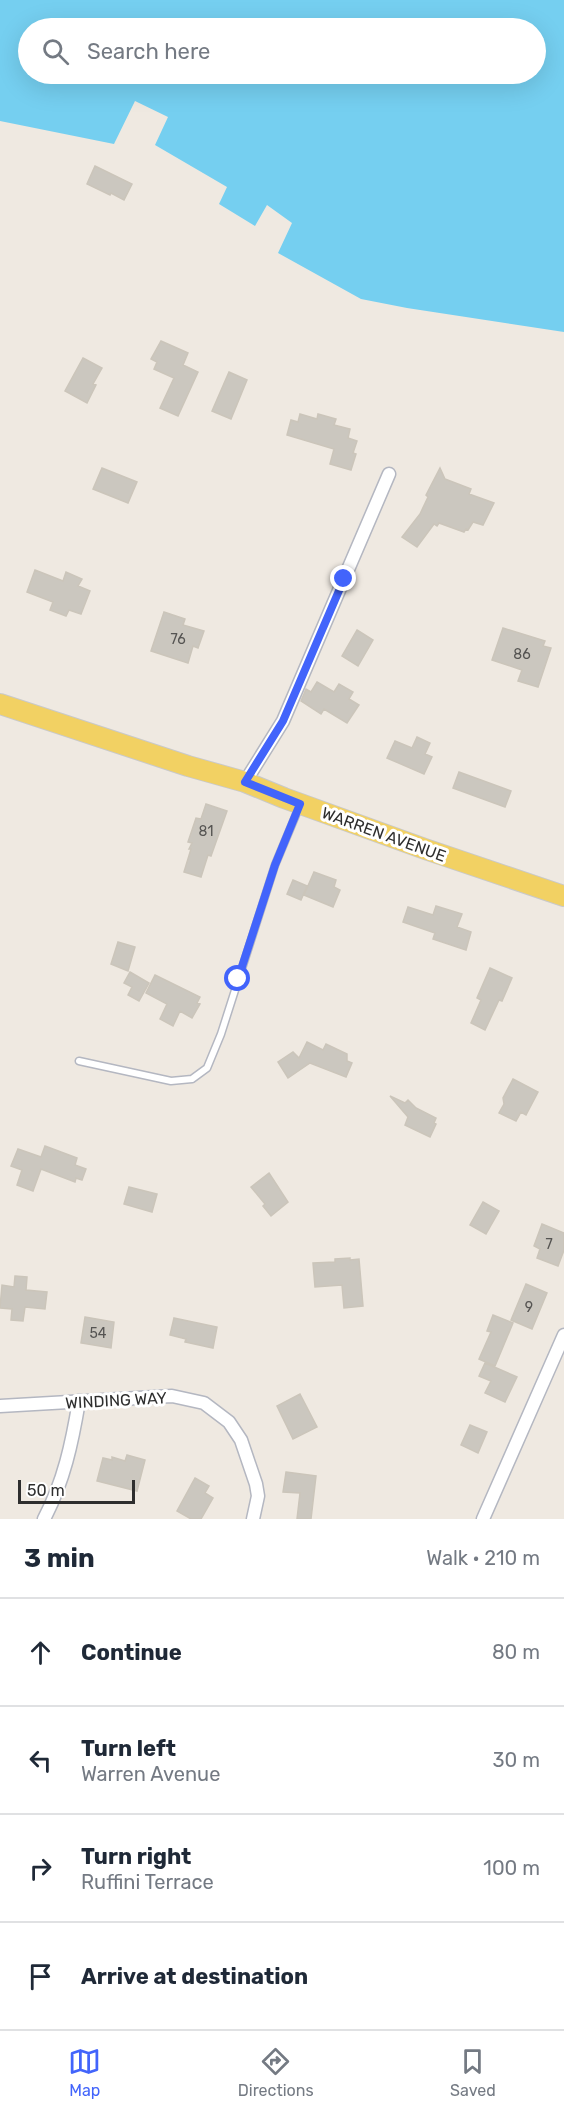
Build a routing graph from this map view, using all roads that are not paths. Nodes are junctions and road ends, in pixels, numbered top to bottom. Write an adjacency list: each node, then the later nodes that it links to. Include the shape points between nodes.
1 (389, 474): 3 (street, via 283,721)
2 (0, 705): 3 (main road, WARREN AVENUE)
3 (245, 782): 4 (main road, WARREN AVENUE)
4 (300, 804): 5 (main road, WARREN AVENUE); 6 (lane, via 275,865 207,1068 192,1079 171,1081)
5 (564, 896)
6 (79, 1061)
7 (564, 1335): 12 (street)
8 (79, 1401): 9 (street, WINDING WAY); 10 (street, via 68,1461); 11 (street, WINDING WAY, via 171,1396 212,1408 229,1422 241,1440 258,1496)
9 (0, 1406)
10 (44, 1519)
11 (253, 1519)
12 (483, 1519)

